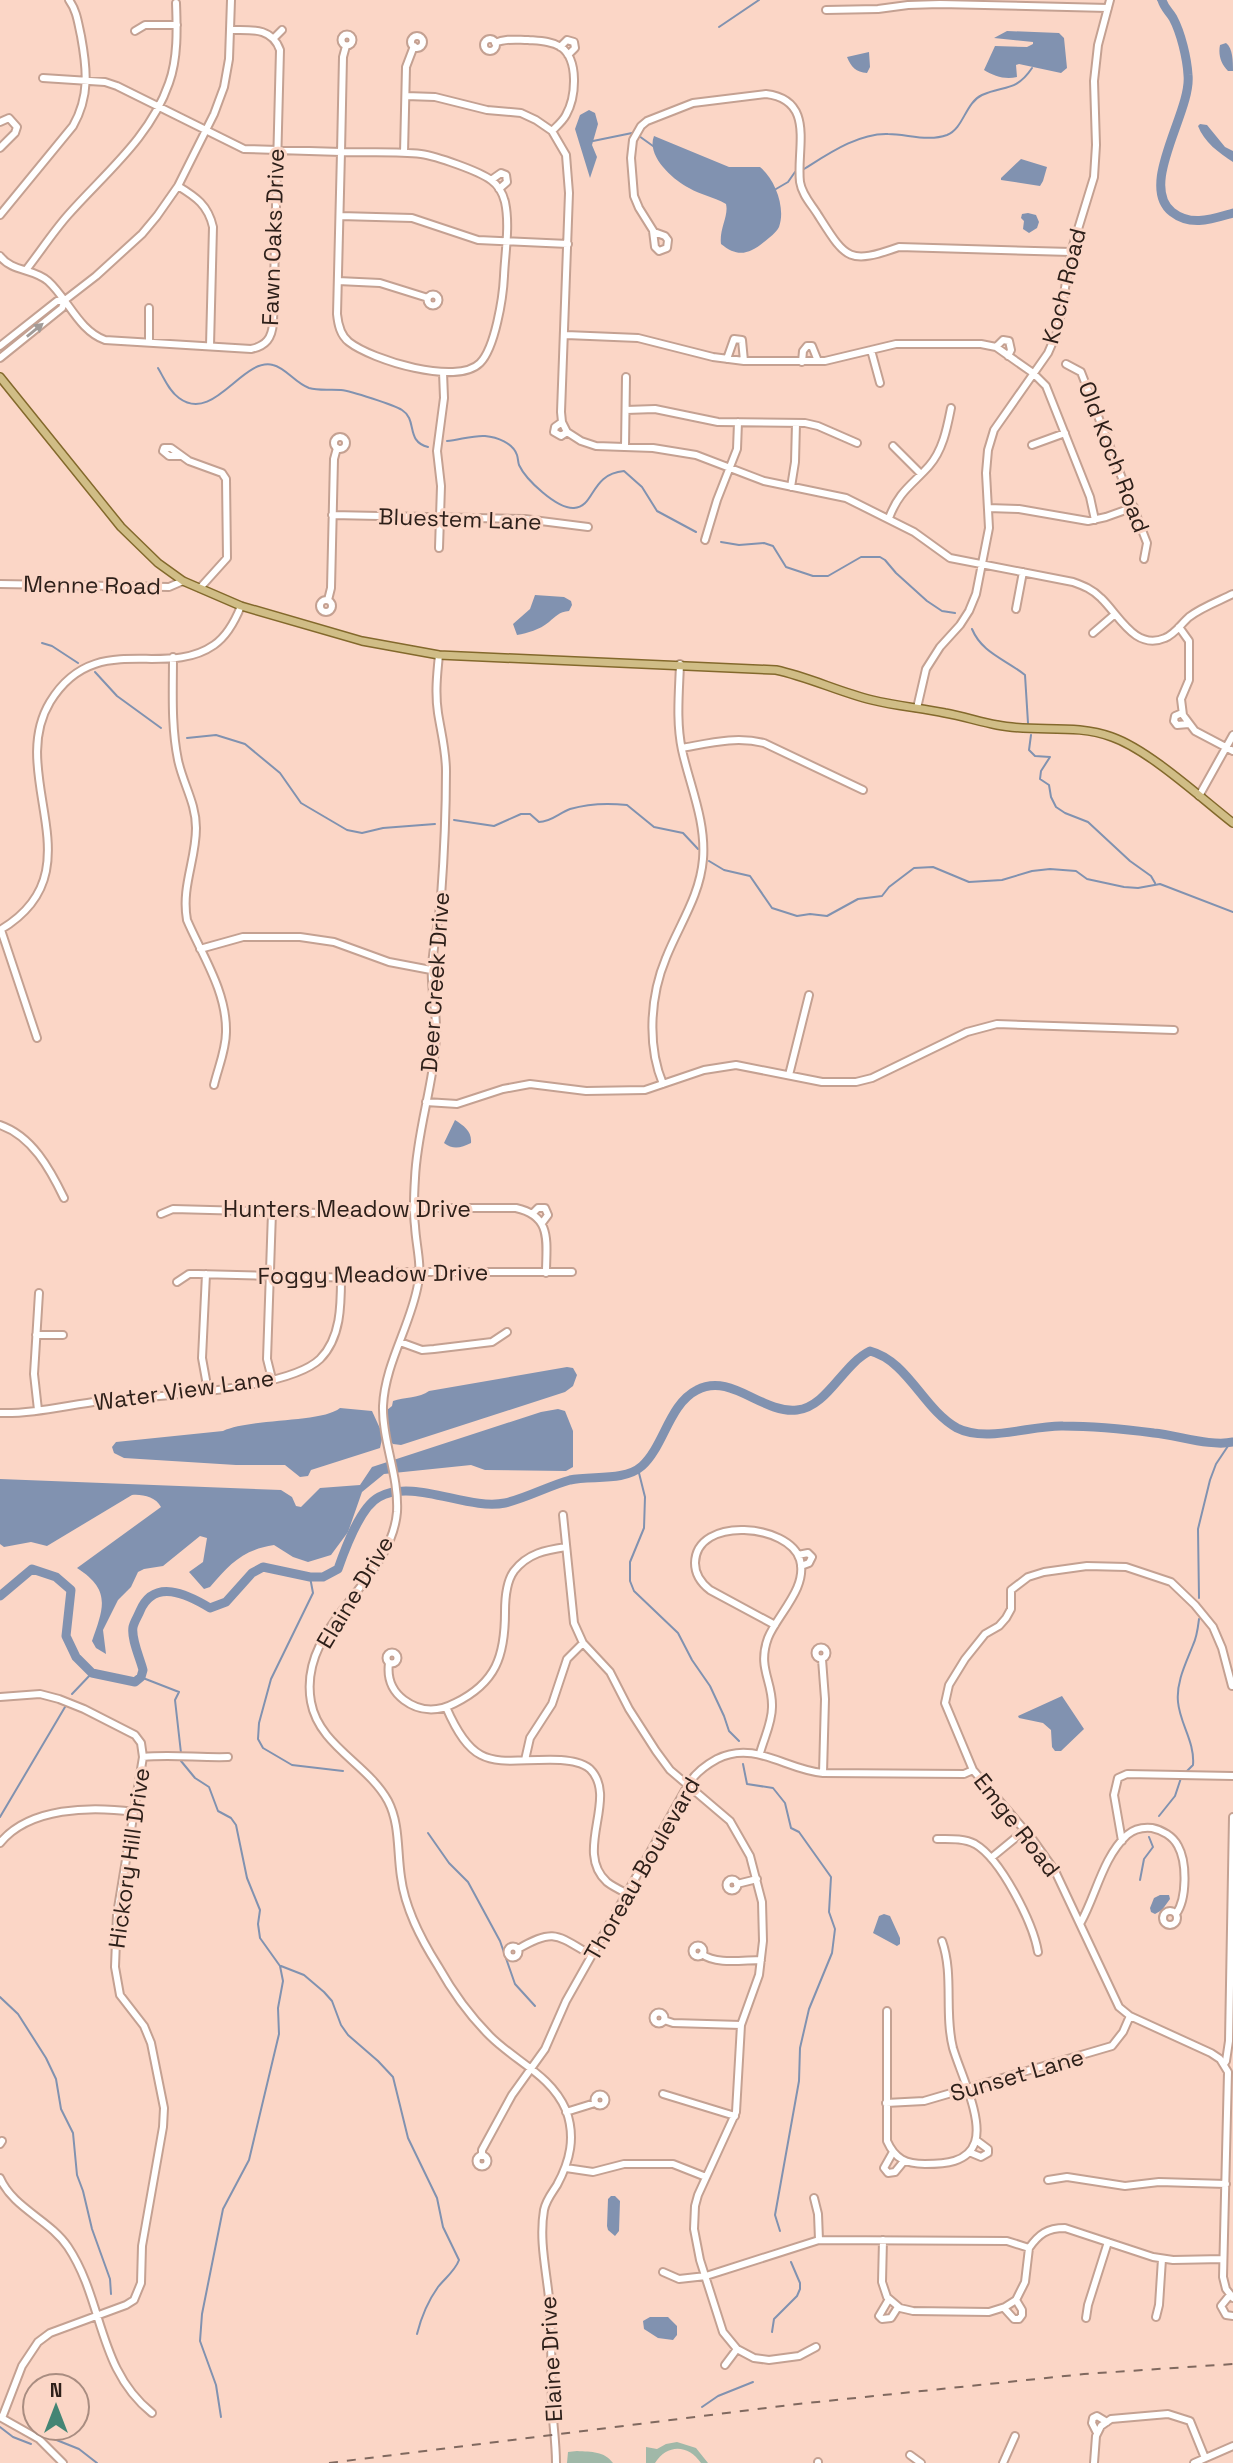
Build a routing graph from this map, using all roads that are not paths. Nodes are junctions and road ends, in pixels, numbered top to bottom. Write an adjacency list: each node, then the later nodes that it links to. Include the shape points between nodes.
1 (69, 0): 18 (street, via 76,14)
2 (231, 0): 8 (street)
3 (176, 3): 7 (street)
4 (895, 3): 5 (street); 6 (street, via 878,9)
5 (1109, 4): 36 (street, Koch Road, via 1094,81 1094,177)
6 (825, 9)
7 (177, 25): 10 (street, via 145,25); 20 (street, via 175,59)
8 (230, 30): 11 (street, via 260,30); 22 (street, via 224,88)
9 (282, 30): 11 (street)
10 (135, 31)
11 (274, 38): 25 (street, Fawn Oaks Drive, via 281,57)
12 (495, 43): 15 (street, via 541,41)
13 (346, 46): 26 (street)
14 (414, 46): 19 (street, via 406,67)
15 (560, 47): 16 (street); 16 (street, via 568,40 574,42)
16 (568, 55): 23 (street, via 572,99)
17 (43, 78): 18 (street)
18 (87, 81): 20 (street, via 117,86); 31 (street, via 73,126)
19 (406, 96): 23 (street, via 521,113); 27 (street)
20 (158, 107): 22 (street); 38 (street, via 139,139 68,215)
21 (0, 122): 24 (street, via 9,118 17,127)
22 (206, 130): 25 (street, via 244,149); 29 (street)
23 (552, 131): 35 (street, via 568,164)
24 (0, 148)
25 (276, 151): 26 (street); 46 (street, Fawn Oaks Drive, via 272,333 261,347)
26 (341, 152): 27 (street); 32 (street)
27 (404, 153): 28 (street, via 433,156)
28 (491, 180): 30 (street); 30 (street, via 506,175 507,182)
29 (178, 186): 41 (street, via 142,234); 46 (street, via 202,202 213,227)
30 (499, 189): 34 (street, via 505,203)
31 (0, 215)
32 (340, 216): 34 (street, via 412,218 465,237); 39 (street)
33 (653, 231): 36 (street, via 634,196 631,158 641,126 693,103 766,94 783,99 800,119 804,195 834,242 850,254 874,257 899,247)
34 (505, 241): 35 (street); 56 (street, via 502,300 486,355 475,367)
35 (568, 244): 43 (street)
36 (1071, 252): 57 (street, Koch Road, via 1056,338)
37 (0, 256): 38 (street, via 14,268)
38 (26, 270): 41 (street, via 42,276)
39 (338, 281): 40 (street, via 380,283); 56 (street, via 338,325 348,342 410,367)
40 (428, 298)
41 (65, 300): 44 (street, Fawn Oaks Drive, via 92,334 105,340); 45 (street, via 57,301); 50 (street, one-way to 41, via 62,308)
42 (149, 308): 44 (street)
43 (566, 335): 51 (street, via 638,338); 63 (street)
44 (149, 342): 46 (street, Fawn Oaks Drive)
45 (0, 346)
46 (210, 346)
47 (996, 347): 48 (street, via 908,343); 49 (street); 49 (street, via 1009,341)
48 (871, 350): 53 (street); 60 (street)
49 (1008, 356): 57 (street)
50 (0, 358)
51 (727, 359): 52 (street); 52 (street, via 731,344 738,339 742,340)
52 (744, 361): 54 (street)
53 (818, 361): 54 (street); 54 (street, via 815,350 807,346)
54 (802, 362)
55 (1066, 364): 77 (street, Old Koch Road, via 1081,372)
56 (443, 372): 80 (street, via 437,450)
57 (1033, 373): 67 (street, via 1046,386); 78 (street, Koch Road, via 994,430 986,474)
58 (0, 377): 89 (main road, via 121,527 158,564)
59 (626, 377): 62 (street)
60 (880, 383)
61 (951, 408): 75 (street, via 943,443)
62 (626, 410): 64 (street); 71 (street)
63 (562, 422): 66 (street); 66 (street, via 554,432 561,436)
64 (738, 422): 65 (street); 74 (street, via 737,449)
65 (796, 423): 68 (street, via 818,426); 76 (street)
66 (567, 432): 71 (street, via 596,446)
67 (1065, 433): 69 (street); 82 (street)
68 (857, 443)
69 (1032, 445)
70 (893, 446): 75 (street)
71 (625, 447): 74 (street, via 685,453)
72 (337, 448): 79 (street)
73 (181, 456): 91 (street, via 226,479 227,558)
74 (730, 468): 76 (street); 84 (street)
75 (920, 473): 81 (street, via 899,494)
76 (791, 487): 81 (street, via 836,495)
77 (1134, 507): 82 (street); 86 (street, Old Koch Road, via 1147,543)
78 (988, 508): 82 (street); 87 (street, Koch Road)
79 (332, 515): 80 (street, Bluestem Lane); 97 (street, via 328,600 332,608 325,612)
80 (440, 517): 83 (street, Bluestem Lane, via 525,519); 85 (street)
81 (889, 518): 87 (street, via 923,537 943,555)
82 (1095, 520)
83 (588, 527)
84 (705, 540)
85 (439, 548)
86 (1144, 559)
87 (982, 564): 88 (street); 102 (street, Koch Road, via 969,611 922,678)
88 (1023, 572): 94 (street); 95 (street, via 1087,587)
89 (183, 581): 90 (street, Menne Road, via 169,587); 91 (main road)
90 (0, 584)
91 (200, 588): 93 (main road)
92 (1233, 595): 96 (street, via 1197,612)
93 (242, 606): 97 (main road); 100 (street, via 214,645)
94 (1016, 609)
95 (1115, 614): 96 (street, via 1129,631 1147,640 1166,638); 98 (street)
96 (1179, 627): 105 (street, via 1189,641 1189,680 1181,699 1182,713 1195,731)
97 (321, 629): 99 (main road)
98 (1093, 633)
99 (439, 655): 101 (main road); 111 (street, Deer Creek Drive, via 437,701 446,772 441,898)
100 (173, 657): 109 (street, via 112,659 87,667 66,681 50,703 38,737 47,871 30,908); 110 (street, via 176,748 195,811 196,830 185,909)
101 (680, 664): 102 (main road, via 776,670); 104 (street)
102 (917, 708): 107 (main road, via 1009,727 1115,737)
103 (1233, 735): 105 (street)
104 (682, 748): 106 (street, via 739,738 764,743); 116 (street, via 700,814 703,858 699,883 666,958 656,997 654,1048)
105 (1230, 750): 107 (street)
106 (863, 790)
107 (1199, 796): 108 (main road)
108 (1233, 823)
109 (0, 930): 114 (street)
110 (200, 949): 111 (street, via 243,937 300,937); 117 (street, via 226,1018)
111 (431, 970): 118 (street, Deer Creek Drive, via 436,1029)
112 (809, 995): 115 (street)
113 (1174, 1030): 115 (street, via 997,1024 967,1032 872,1078 822,1082)
114 (37, 1038)
115 (789, 1076): 116 (street, via 736,1065)
116 (663, 1084): 118 (street, via 621,1091 518,1085 457,1104)
117 (214, 1085)
118 (426, 1102): 121 (street, Deer Creek Drive, via 415,1172)
119 (0, 1125): 120 (street, via 20,1133)
120 (64, 1198)
121 (415, 1208): 122 (street, Hunters Meadow Drive, via 360,1214); 124 (street, Hunters Meadow Drive, via 516,1209); 126 (street, Deer Creek Drive)
122 (272, 1212): 123 (street, Hunters Meadow Drive, via 173,1209); 130 (street)
123 (161, 1214)
124 (532, 1214): 125 (street); 125 (street, via 545,1208 548,1215)
125 (542, 1223): 128 (street, via 547,1233)
126 (420, 1272): 128 (street, Foggy Meadow Drive); 131 (street, Foggy Meadow Drive); 137 (street, Deer Creek Drive)
127 (572, 1272): 128 (street, Foggy Meadow Drive)
128 (547, 1273)
129 (206, 1274): 130 (street, Foggy Meadow Drive); 132 (street, Foggy Meadow Drive, via 189,1274); 140 (street, via 202,1358)
130 (270, 1277): 131 (street, Foggy Meadow Drive); 138 (street, via 267,1359)
131 (341, 1278): 138 (street, Water View Lane, via 339,1319 328,1348 306,1369)
132 (177, 1282)
133 (39, 1293): 135 (street)
134 (507, 1332): 137 (street, via 492,1342 434,1349)
135 (36, 1335): 136 (street); 141 (street)
136 (63, 1335)
137 (400, 1342): 139 (street, Deer Creek Drive)
138 (272, 1379): 140 (street, Water View Lane)
139 (386, 1387): 185 (street, Elaine Drive, via 383,1412 396,1517 390,1539 369,1576 316,1656 310,1682 313,1712 333,1742 387,1798 394,1816 406,1900 440,1971 491,2037)
140 (208, 1391): 141 (street, Water View Lane)
141 (38, 1409): 142 (street, Water View Lane)
142 (0, 1413)
143 (563, 1515): 144 (street)
144 (566, 1546): 148 (street, via 574,1623); 153 (street, via 534,1554 515,1570 506,1591 505,1632 496,1668 480,1688)
145 (798, 1555): 146 (street); 146 (street, via 812,1556); 147 (street, via 788,1544 761,1531 720,1532 703,1542 697,1555 697,1574 707,1588)
146 (801, 1566): 147 (street, via 799,1583)
147 (775, 1625): 154 (street, via 764,1652 772,1709)
148 (583, 1643): 157 (street, via 567,1659 552,1704 530,1738); 161 (street, via 610,1672 670,1770)
149 (822, 1659): 159 (street)
150 (389, 1663): 153 (street, via 389,1677 399,1697 420,1708)
151 (1232, 1686): 158 (street, Emge Road, via 1213,1627 1171,1582 1115,1566 1087,1566 1028,1577 1011,1590 1006,1618 977,1643 946,1693 951,1721)
152 (0, 1697): 156 (street, Hickory Hill Drive, via 40,1694 72,1704 135,1735)
153 (446, 1707): 157 (street, via 474,1752 496,1760)
154 (760, 1754): 159 (street, Thoreau Boulevard); 161 (street, Thoreau Boulevard, via 742,1752 719,1758)
155 (228, 1757): 156 (street)
156 (143, 1758): 162 (street, Hickory Hill Drive)
157 (525, 1760): 171 (street, via 580,1763 596,1777 600,1798 596,1863 607,1881)
158 (973, 1770): 159 (street, Thoreau Boulevard, via 964,1774); 164 (street, Emge Road)
159 (823, 1773)
160 (1233, 1776): 166 (street, via 1127,1774 1118,1778 1114,1795)
161 (688, 1785): 169 (street, via 737,1830); 171 (street, Thoreau Boulevard)
162 (134, 1812): 167 (street, via 87,1808 61,1813 24,1823); 219 (street, Hickory Hill Drive, via 117,1914 116,1982 151,2043 163,2099 163,2127 138,2292 126,2305)
163 (1233, 1817): 184 (street)
164 (1025, 1830): 168 (street); 173 (street, Emge Road, via 1055,1871)
165 (937, 1839): 168 (street, via 967,1840)
166 (1122, 1841): 172 (street, via 1142,1828 1160,1830 1174,1840 1183,1866 1182,1904); 173 (street)
167 (0, 1843)
168 (991, 1858): 176 (street, via 1033,1931)
169 (757, 1879): 170 (street); 179 (street, via 763,1922)
170 (737, 1884)
171 (626, 1893): 178 (street, Thoreau Boulevard)
172 (1176, 1914)
173 (1081, 1922): 181 (street, Emge Road, via 1119,2007)
174 (942, 1941): 186 (street, via 949,2027)
175 (518, 1949): 178 (street, via 540,1937 553,1936)
176 (1038, 1952)
177 (702, 1954): 179 (street, via 721,1960)
178 (591, 1955): 185 (street, Thoreau Boulevard)
179 (761, 1960): 183 (street)
180 (887, 2011): 189 (street)
181 (1130, 2016): 184 (street, via 1211,2053); 186 (street, Sunset Lane, via 1112,2046)
182 (664, 2020): 183 (street)
183 (741, 2025): 191 (street)
184 (1224, 2064): 201 (street, via 1228,2072)
185 (532, 2069): 190 (street, Elaine Drive, via 549,2084); 195 (street, Thoreau Boulevard, via 512,2095)
186 (967, 2089): 189 (street, Sunset Lane, via 924,2101); 192 (street)
187 (663, 2094): 191 (street)
188 (595, 2103): 190 (street)
189 (887, 2104): 193 (street, via 886,2133)
190 (566, 2112): 197 (street, Elaine Drive, via 571,2151)
191 (735, 2116): 198 (street)
192 (976, 2140): 194 (street); 194 (street, via 988,2153 981,2157)
193 (893, 2152): 196 (street); 196 (street, via 884,2168 888,2173)
194 (969, 2152): 196 (street, via 951,2163)
195 (482, 2156)
196 (904, 2161)
197 (566, 2168): 198 (street, via 593,2172 624,2164 673,2164); 233 (street, Elaine Drive, via 545,2205 543,2256)
198 (706, 2177): 211 (street, via 694,2221)
199 (0, 2178): 219 (street, via 7,2191 65,2243 80,2270)
200 (1048, 2180): 201 (street, via 1067,2177 1125,2186)
201 (1226, 2184): 203 (street)
202 (814, 2198): 204 (street)
203 (1229, 2213): 209 (street)
204 (819, 2240): 205 (street); 211 (street)
205 (883, 2240): 207 (street, via 1007,2241); 213 (street, via 882,2282)
206 (1108, 2242): 207 (street, via 1054,2228 1040,2234); 208 (street); 220 (street)
207 (1028, 2248): 214 (street, via 1025,2282)
208 (1162, 2259): 209 (street); 218 (street)
209 (1223, 2259): 212 (street, via 1223,2277)
210 (663, 2272): 211 (street, via 678,2279)
211 (706, 2276): 222 (street, via 723,2332)
212 (1231, 2297): 217 (street, via 1221,2306 1226,2315)
213 (889, 2299): 215 (street); 215 (street, via 879,2315 882,2319 891,2318)
214 (1016, 2300): 216 (street); 216 (street, via 1022,2310 1019,2319)
215 (898, 2307): 216 (street, via 975,2312)
216 (1004, 2308)
217 (1233, 2316)
218 (1156, 2317)
219 (96, 2318): 224 (street, via 121,2378); 225 (street, Hickory Hill Drive, via 50,2333 38,2342)
220 (1086, 2318)
221 (816, 2347): 222 (street, via 799,2356 769,2360)
222 (737, 2349): 223 (street)
223 (725, 2365)
224 (152, 2413)
225 (1, 2417): 232 (street, via 39,2439)
226 (1107, 2422): 227 (street); 227 (street, via 1093,2418); 231 (street, via 1155,2414 1182,2417 1190,2421)
227 (1097, 2433): 236 (street)
228 (1015, 2436): 235 (street)
229 (1233, 2446): 231 (street)
230 (910, 2455): 234 (street)
231 (1205, 2458): 237 (street)
232 (63, 2463)
233 (556, 2463)
234 (921, 2463)
235 (1003, 2463)
236 (1094, 2463)
237 (1194, 2463)

